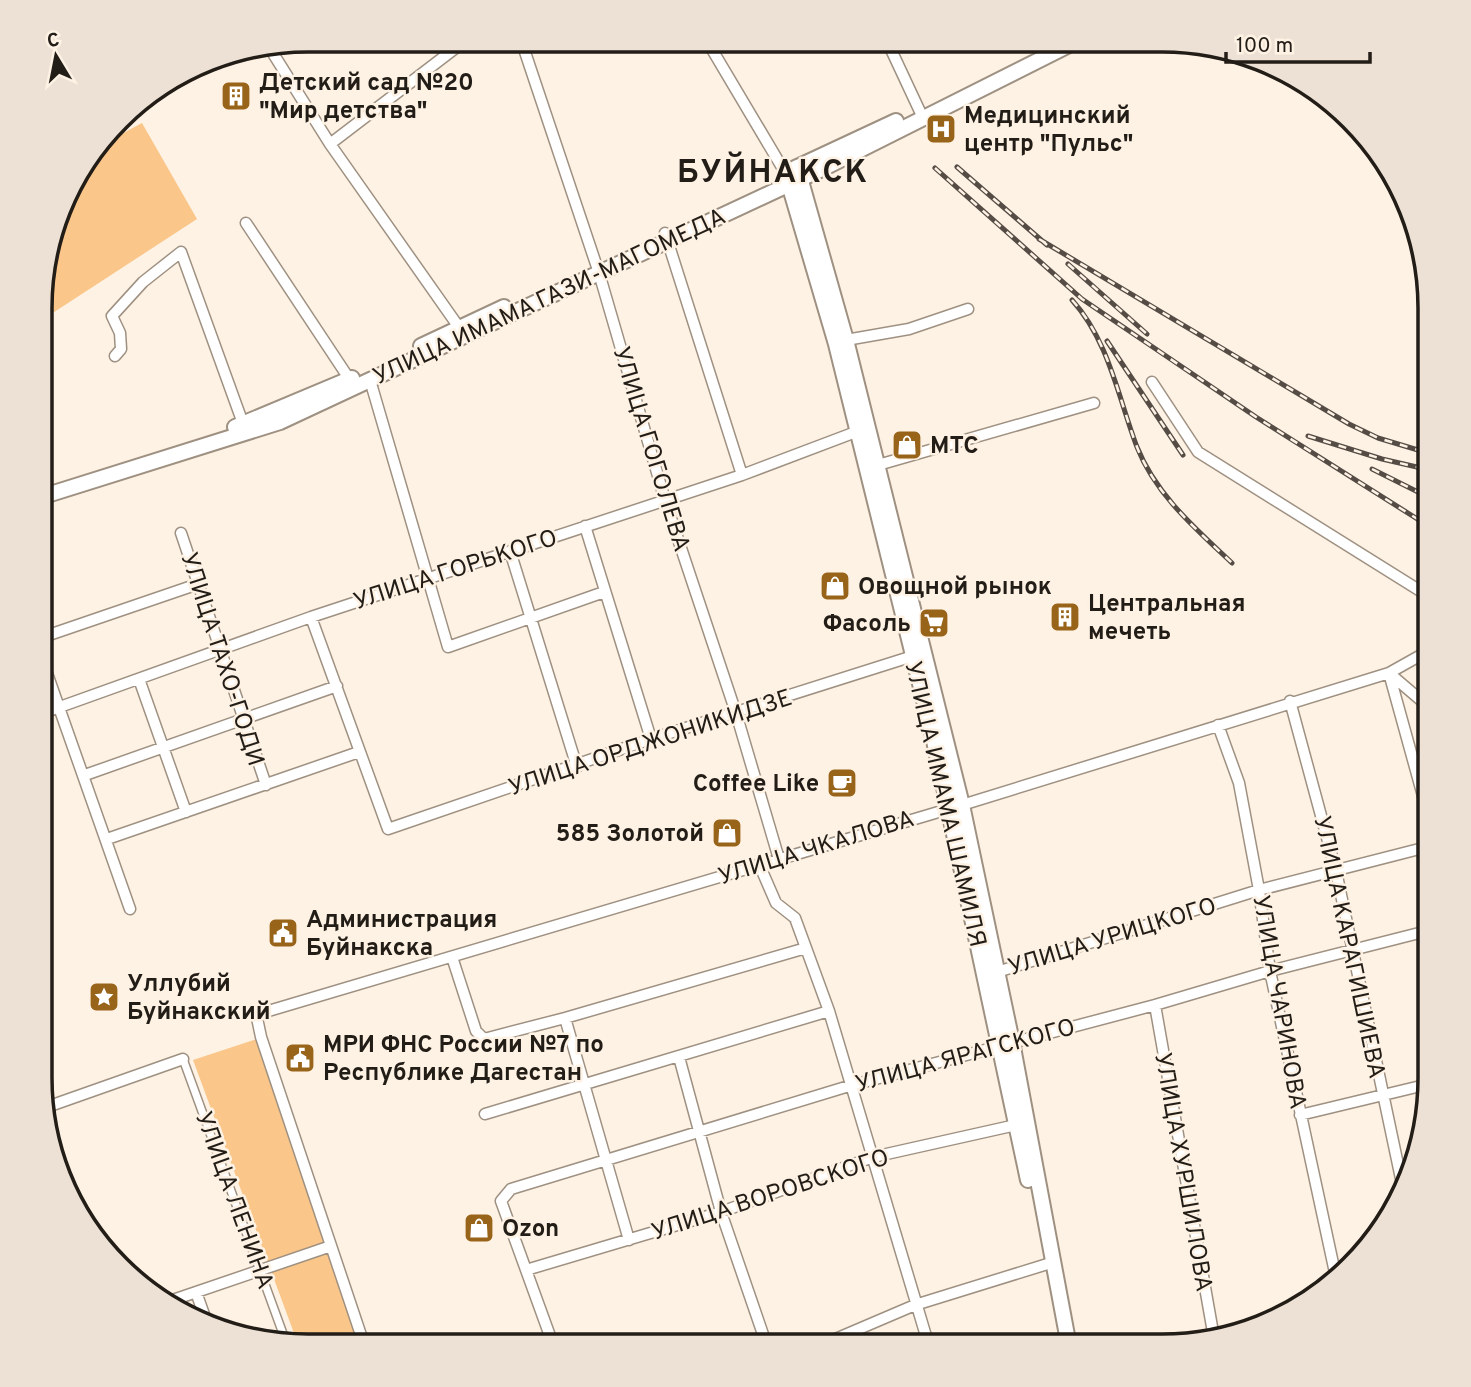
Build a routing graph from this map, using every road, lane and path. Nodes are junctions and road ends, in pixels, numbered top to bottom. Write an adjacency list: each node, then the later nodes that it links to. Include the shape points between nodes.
1 (450, 52): 9 (street)
2 (525, 52): 13 (street, УЛИЦА ГОГОЛЕВА)
3 (714, 52): 10 (street, УЛИЦА ИМАМА ШАМИЛЯ)
4 (892, 52): 8 (street)
5 (1037, 52): 8 (main road)
6 (1053, 52): 8 (main road, УЛИЦА ИМАМА ГАЗИ-МАГОМЕДА)
7 (274, 55): 9 (street)
8 (921, 114): 10 (main road, УЛИЦА ИМАМА ГАЗИ-МАГОМЕДА)
9 (330, 144): 15 (street)
10 (794, 175): 12 (main road, УЛИЦА ИМАМА ГАЗИ-МАГОМЕДА); 16 (main road, УЛИЦА ИМАМА ШАМИЛЯ); 23 (main road, УЛИЦА ИМАМА ШАМИЛЯ)
11 (246, 223): 20 (street)
12 (666, 237): 13 (main road, УЛИЦА ИМАМА ГАЗИ-МАГОМЕДА); 25 (street)
13 (598, 269): 15 (main road, УЛИЦА ИМАМА ГАЗИ-МАГОМЕДА); 28 (street, УЛИЦА ГОГОЛЕВА)
14 (968, 309): 16 (street, via 909,328)
15 (463, 332): 18 (main road, УЛИЦА ИМАМА ГАЗИ-МАГОМЕДА); 20 (main road)
16 (846, 340): 23 (main road, УЛИЦА ИМАМА ШАМИЛЯ)
17 (115, 356): 22 (street, via 121,349 112,316 181,252)
18 (370, 380): 20 (main road, УЛИЦА ИМАМА ГАЗИ-МАГОМЕДА); 32 (street)
19 (1152, 382): 34 (street, via 1198,452)
20 (352, 383): 22 (main road)
21 (1094, 403): 24 (street)
22 (245, 428): 26 (main road); 27 (main road)
23 (863, 430): 24 (main road, УЛИЦА ИМАМА ШАМИЛЯ); 25 (street, УЛИЦА ГОРЬКОГО); 40 (main road, УЛИЦА ИМАМА ШАМИЛЯ)
24 (878, 465): 60 (main road, УЛИЦА ИМАМА ШАМИЛЯ)
25 (743, 475): 28 (street, УЛИЦА ГОРЬКОГО)
26 (52, 487)
27 (52, 493)
28 (665, 500): 29 (street, УЛИЦА ГОРЬКОГО); 50 (street, УЛИЦА ГОГОЛЕВА)
29 (585, 526): 31 (street, УЛИЦА ГОРЬКОГО); 35 (street)
30 (181, 533): 33 (street, УЛИЦА ТАХО-ГОДИ)
31 (510, 551): 32 (street, УЛИЦА ГОРЬКОГО); 37 (street)
32 (426, 579): 36 (street, УЛИЦА ГОРЬКОГО); 37 (street, via 448,647)
33 (198, 584): 38 (street); 39 (street, УЛИЦА ТАХО-ГОДИ)
34 (1418, 590)
35 (604, 592): 37 (street); 53 (street)
36 (311, 617): 39 (street, УЛИЦА ГОРЬКОГО); 44 (street)
37 (530, 619): 56 (street)
38 (52, 634)
39 (219, 651): 43 (street, УЛИЦА ГОРЬКОГО); 51 (street, УЛИЦА ТАХО-ГОДИ)
40 (913, 656): 50 (street, УЛИЦА ОРДЖОНИКИДЗЕ); 60 (main road, УЛИЦА ИМАМА ШАМИЛЯ)
41 (1418, 657): 42 (street, УЛИЦА ЧКАЛОВА)
42 (1389, 673): 46 (street); 47 (street, УЛИЦА ЧКАЛОВА); 58 (street)
43 (139, 679): 48 (street, УЛИЦА ГОРЬКОГО); 54 (street)
44 (337, 686): 51 (street); 55 (street)
45 (52, 688): 48 (street)
46 (1418, 698)
47 (1290, 701): 52 (street, УЛИЦА ЧКАЛОВА); 66 (street, УЛИЦА КАРАГИШИЕВА)
48 (59, 708): 49 (street, УЛИЦА ГОРЬКОГО); 57 (street)
49 (52, 710)
50 (736, 713): 53 (street, УЛИЦА ОРДЖОНИКИДЗЕ); 64 (street, УЛИЦА ГОГОЛЕВА)
51 (243, 722): 54 (street); 59 (street, УЛИЦА ТАХО-ГОДИ)
52 (1218, 725): 60 (street, УЛИЦА ЧКАЛОВА); 67 (street, УЛИЦА ЧАРИНОВА, via 1239,783)
53 (651, 739): 56 (street, УЛИЦА ОРДЖОНИКИДЗЕ)
54 (163, 749): 57 (street); 61 (street)
55 (359, 752): 56 (street, УЛИЦА ОРДЖОНИКИДЗЕ, via 388,829); 59 (street)
56 (577, 766)
57 (85, 775): 62 (street)
58 (1418, 778)
59 (265, 785): 61 (street)
60 (956, 806): 64 (street, УЛИЦА ЧКАЛОВА); 74 (main road, УЛИЦА ИМАМА ШАМИЛЯ); 78 (main road, УЛИЦА ИМАМА ШАМИЛЯ)
61 (186, 812): 62 (street)
62 (107, 839): 68 (street)
63 (1418, 849): 66 (street, УЛИЦА УРИЦКОГО)
64 (779, 859): 65 (street, УЛИЦА ЧКАЛОВА)
65 (759, 864): 70 (street, via 776,903 795,918); 72 (street, УЛИЦА ЧКАЛОВА)
66 (1336, 871): 67 (street, УЛИЦА УРИЦКОГО); 71 (street, УЛИЦА КАРАГИШИЕВА)
67 (1259, 890): 73 (street, УЛИЦА ЧАРИНОВА); 74 (street, УЛИЦА УРИЦКОГО)
68 (130, 909)
69 (1418, 933): 71 (street, УЛИЦА ЯРАГСКОГО)
70 (806, 948): 76 (street); 77 (street)
71 (1353, 950): 73 (street, УЛИЦА ЯРАГСКОГО); 84 (street, УЛИЦА КАРАГИШИЕВА)
72 (452, 957): 77 (street, via 477,1031 484,1039); 95 (street, УЛИЦА ЧКАЛОВА, via 257,1018)
73 (1270, 971): 75 (street, УЛИЦА ЯРАГСКОГО); 87 (street, УЛИЦА ЧАРИНОВА)
74 (997, 972): 78 (main road, УЛИЦА ИМАМА ШАМИЛЯ)
75 (1155, 1005): 78 (street, УЛИЦА ЯРАГСКОГО); 104 (street, УЛИЦА ХУРШИЛОВА)
76 (829, 1011): 79 (street); 82 (street)
77 (565, 1018): 81 (street)
78 (1007, 1044): 82 (street, УЛИЦА ЯРАГСКОГО); 88 (main road, УЛИЦА ИМАМА ШАМИЛЯ); 96 (main road, УЛИЦА ИМАМА ШАМИЛЯ)
79 (679, 1057): 81 (street); 89 (street)
80 (183, 1059): 85 (street); 98 (street, УЛИЦА ЛЕНИНА)
81 (585, 1086): 86 (street); 91 (street)
82 (849, 1086): 89 (street, УЛИЦА ЯРАГСКОГО); 90 (street)
83 (1418, 1087): 84 (street)
84 (1382, 1096): 87 (street); 92 (street, УЛИЦА КАРАГИШИЕВА)
85 (54, 1104)
86 (485, 1114)
87 (1300, 1115): 97 (street, УЛИЦА ЧАРИНОВА)
88 (1016, 1125): 90 (street, УЛИЦА ВОРОВСКОГО); 96 (main road, УЛИЦА ИМАМА ШАМИЛЯ)
89 (701, 1133): 91 (street, УЛИЦА ЯРАГСКОГО); 93 (street)
90 (873, 1157): 93 (street, УЛИЦА ВОРОВСКОГО); 102 (street)
91 (607, 1161): 94 (street); 99 (street, УЛИЦА ЯРАГСКОГО, via 511,1189 505,1195 501,1201)
92 (1400, 1174)
93 (721, 1212): 94 (street, УЛИЦА ВОРОВСКОГО); 108 (street)
94 (629, 1240): 99 (street, УЛИЦА ВОРОВСКОГО)
95 (331, 1246): 98 (street); 106 (street)
96 (1049, 1264): 102 (street); 111 (main road, УЛИЦА ИМАМА ШАМИЛЯ); 112 (main road, УЛИЦА ИМАМА ШАМИЛЯ)
97 (1334, 1268)
98 (261, 1270): 100 (street); 105 (street, УЛИЦА ЛЕНИНА)
99 (527, 1270): 107 (street)
100 (196, 1292): 101 (street); 103 (street)
101 (177, 1298)
102 (915, 1305): 109 (street); 110 (street)
103 (203, 1311)
104 (1213, 1330)
105 (283, 1333)
106 (361, 1334)
107 (549, 1334)
108 (763, 1334)
109 (847, 1334)
110 (925, 1334)
111 (1058, 1334)
112 (1066, 1334)

